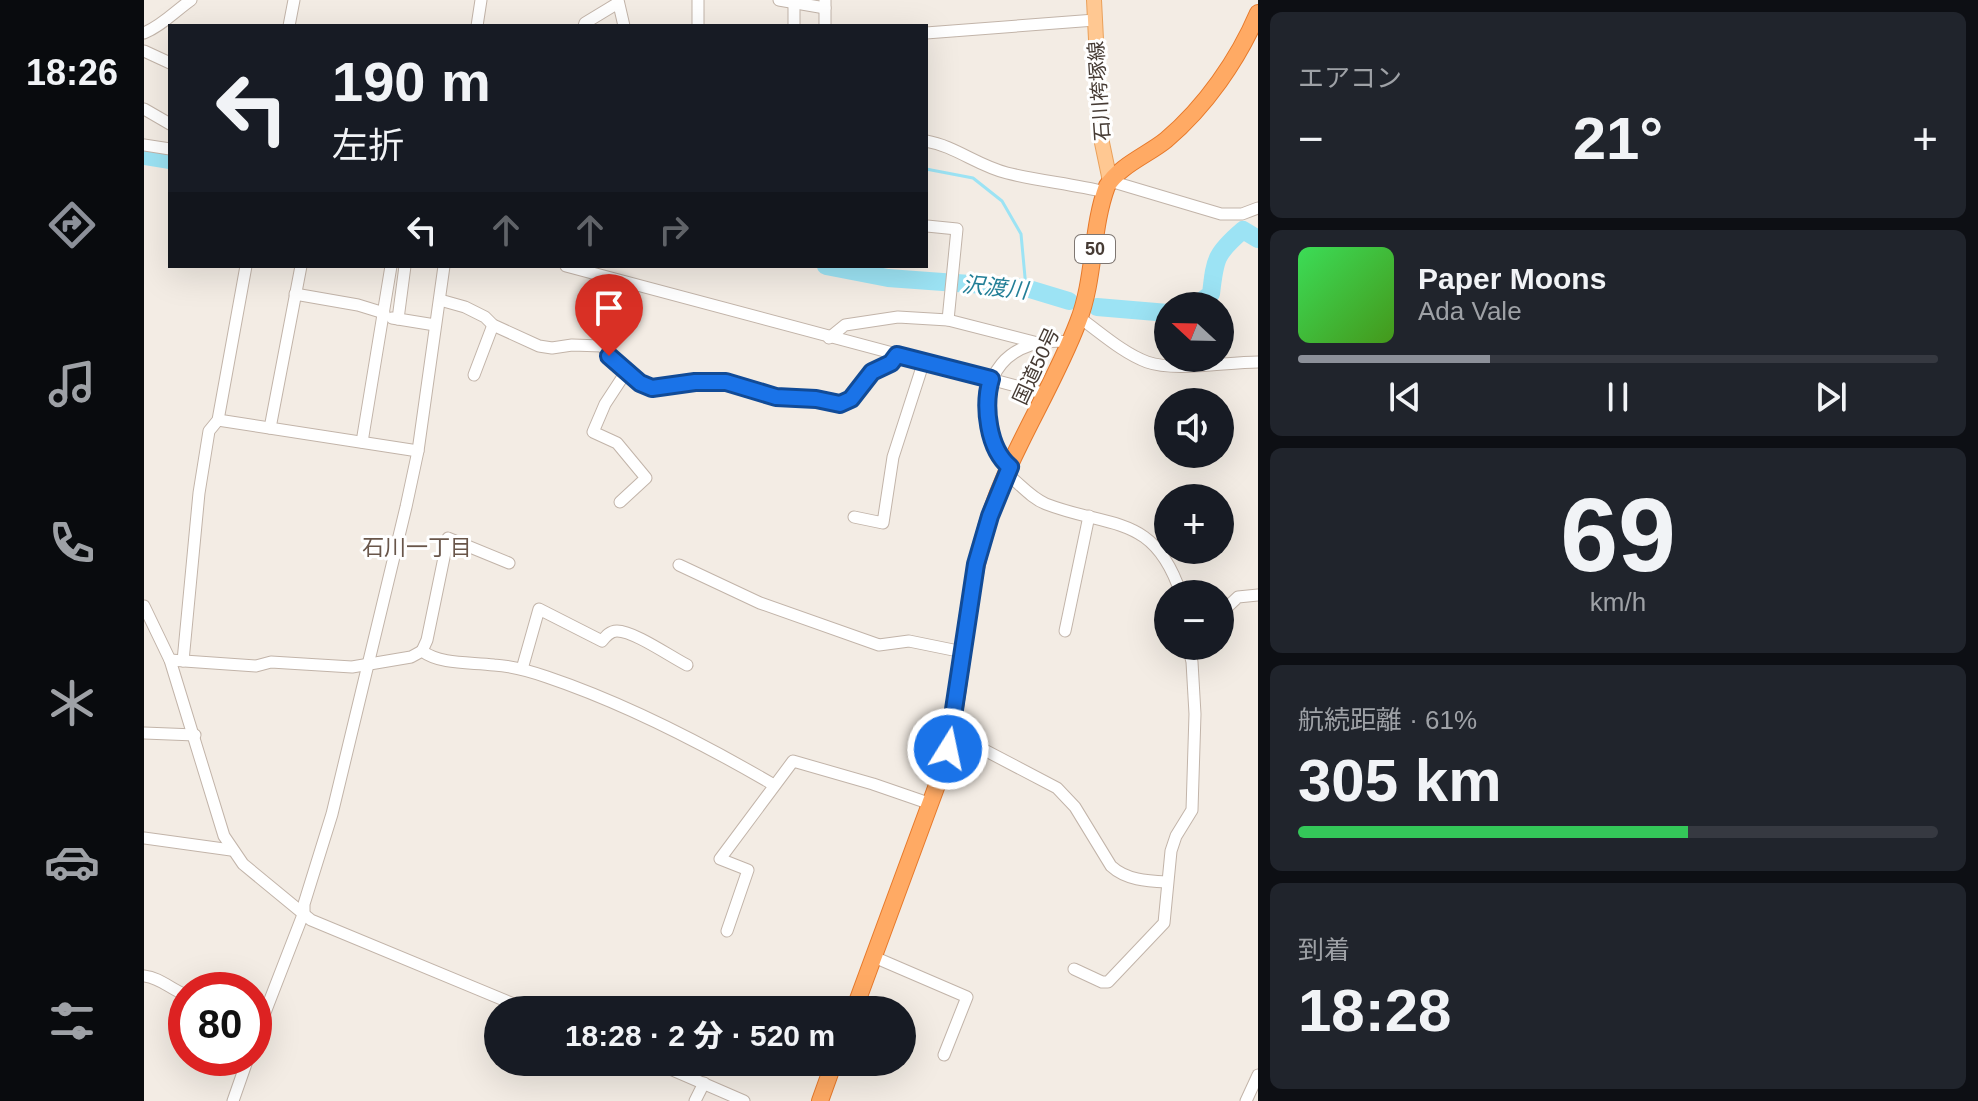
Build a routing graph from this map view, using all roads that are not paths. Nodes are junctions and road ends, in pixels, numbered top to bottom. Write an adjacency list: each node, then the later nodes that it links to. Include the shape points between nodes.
1 (191, 0): 18 (street, via 162,26)
2 (294, 0): 12 (street)
3 (481, 0): 13 (street)
4 (698, 0): 16 (street)
5 (779, 0): 8 (street)
6 (1094, 0): 11 (main road, 石川袴塚線)
7 (618, 1): 14 (street); 15 (street)
8 (794, 3): 9 (street); 17 (street)
9 (825, 4)
10 (1257, 18): 27 (highway, via 1193,115)
11 (1095, 20): 19 (street); 27 (main road, 石川袴塚線)
12 (289, 24)
13 (477, 24)
14 (585, 24)
15 (624, 24)
16 (698, 24)
17 (794, 24)
18 (144, 33)
19 (928, 33)
20 (144, 51): 21 (street)
21 (168, 62)
22 (144, 109): 23 (street)
23 (168, 123)
24 (928, 141): 27 (street, via 1007,173)
25 (144, 145): 26 (street)
26 (168, 149)
27 (1108, 186): 28 (street, via 1221,214); 40 (highway, 国道50号 / 50)
28 (1258, 208)
29 (928, 226): 42 (street, via 957,229)
30 (246, 268): 56 (street)
31 (301, 268): 37 (street)
32 (391, 268): 39 (street)
33 (405, 268): 41 (street)
34 (444, 268): 38 (street)
35 (573, 268): 36 (street)
36 (613, 280): 45 (street); 48 (street)
37 (295, 294): 39 (street); 57 (street)
38 (440, 300): 43 (street); 44 (street, via 465,307)
39 (384, 315): 41 (street); 58 (street)
40 (1080, 318): 47 (highway, 国道50号 / 50); 51 (street, via 1150,363 1176,367)
41 (398, 319): 43 (street)
42 (948, 320): 45 (street, via 898,317 845,325); 46 (street)
43 (435, 325): 59 (street)
44 (493, 325): 48 (street, via 539,346); 53 (street)
45 (829, 338): 49 (street)
46 (1034, 342): 47 (street); 54 (street, via 1019,349)
47 (1071, 342): 55 (highway, 国道50号 / 50)
48 (602, 346): 52 (street)
49 (897, 355): 50 (street); 52 (street, via 840,404 776,397 726,382 652,388)
50 (924, 361): 54 (street); 63 (street, via 893,457 883,523)
51 (1258, 362)
52 (626, 372): 61 (street, via 593,432 617,443 646,478)
53 (474, 375)
54 (991, 379): 55 (street); 60 (street, via 988,421)
55 (1046, 394): 60 (highway, 国道50号 / 50)
56 (218, 420): 57 (street); 73 (street, via 209,431)
57 (270, 428): 58 (street)
58 (362, 442): 59 (street)
59 (418, 451): 75 (street)
60 (1009, 470): 62 (street, via 1045,503); 72 (highway, 国道50号 / 50, via 976,564)
61 (620, 502)
62 (1089, 516): 66 (street, via 1141,533); 70 (street)
63 (854, 517)
64 (509, 563): 71 (street, via 448,538)
65 (679, 565): 72 (street, via 760,603 879,645 909,641)
66 (1174, 580)
67 (1258, 595): 68 (street)
68 (1234, 601)
69 (144, 606): 73 (street)
70 (1065, 631)
71 (422, 651): 75 (street); 77 (street, via 457,662)
72 (963, 652): 79 (highway, 国道50号 / 50)
73 (177, 660): 75 (street); 80 (street)
74 (1192, 660): 85 (street, via 1192,810 1176,836)
75 (369, 665): 86 (street)
76 (687, 665): 77 (street, via 628,633 608,633 602,641 539,609)
77 (522, 669): 81 (street, via 607,699 700,742)
78 (144, 733): 80 (street)
79 (952, 733): 82 (highway, 国道50号 / 50); 85 (street, via 1057,788 1119,873)
80 (195, 735): 84 (street)
81 (774, 785): 82 (street, via 793,761); 87 (street, via 720,859 748,870)
82 (931, 804): 88 (highway, 国道50号 / 50)
83 (144, 838): 84 (street)
84 (231, 850): 86 (street)
85 (1167, 882): 89 (street, via 1164,923 1108,982)
86 (304, 912): 92 (street); 93 (street, via 311,920)
87 (727, 931)
88 (874, 957): 94 (highway, 国道50号 / 50); 95 (street, via 967,997)
89 (1074, 969)
90 (144, 976): 91 (street)
91 (168, 986)
92 (272, 986)
93 (494, 996)
94 (859, 996)
95 (944, 1055)
96 (1258, 1075): 105 (street)
97 (242, 1076): 101 (street)
98 (687, 1076): 100 (street)
99 (829, 1076): 104 (highway)
100 (704, 1083): 102 (street); 103 (street)
101 (233, 1101)
102 (695, 1101)
103 (744, 1101)
104 (820, 1101)
105 (1246, 1101)

